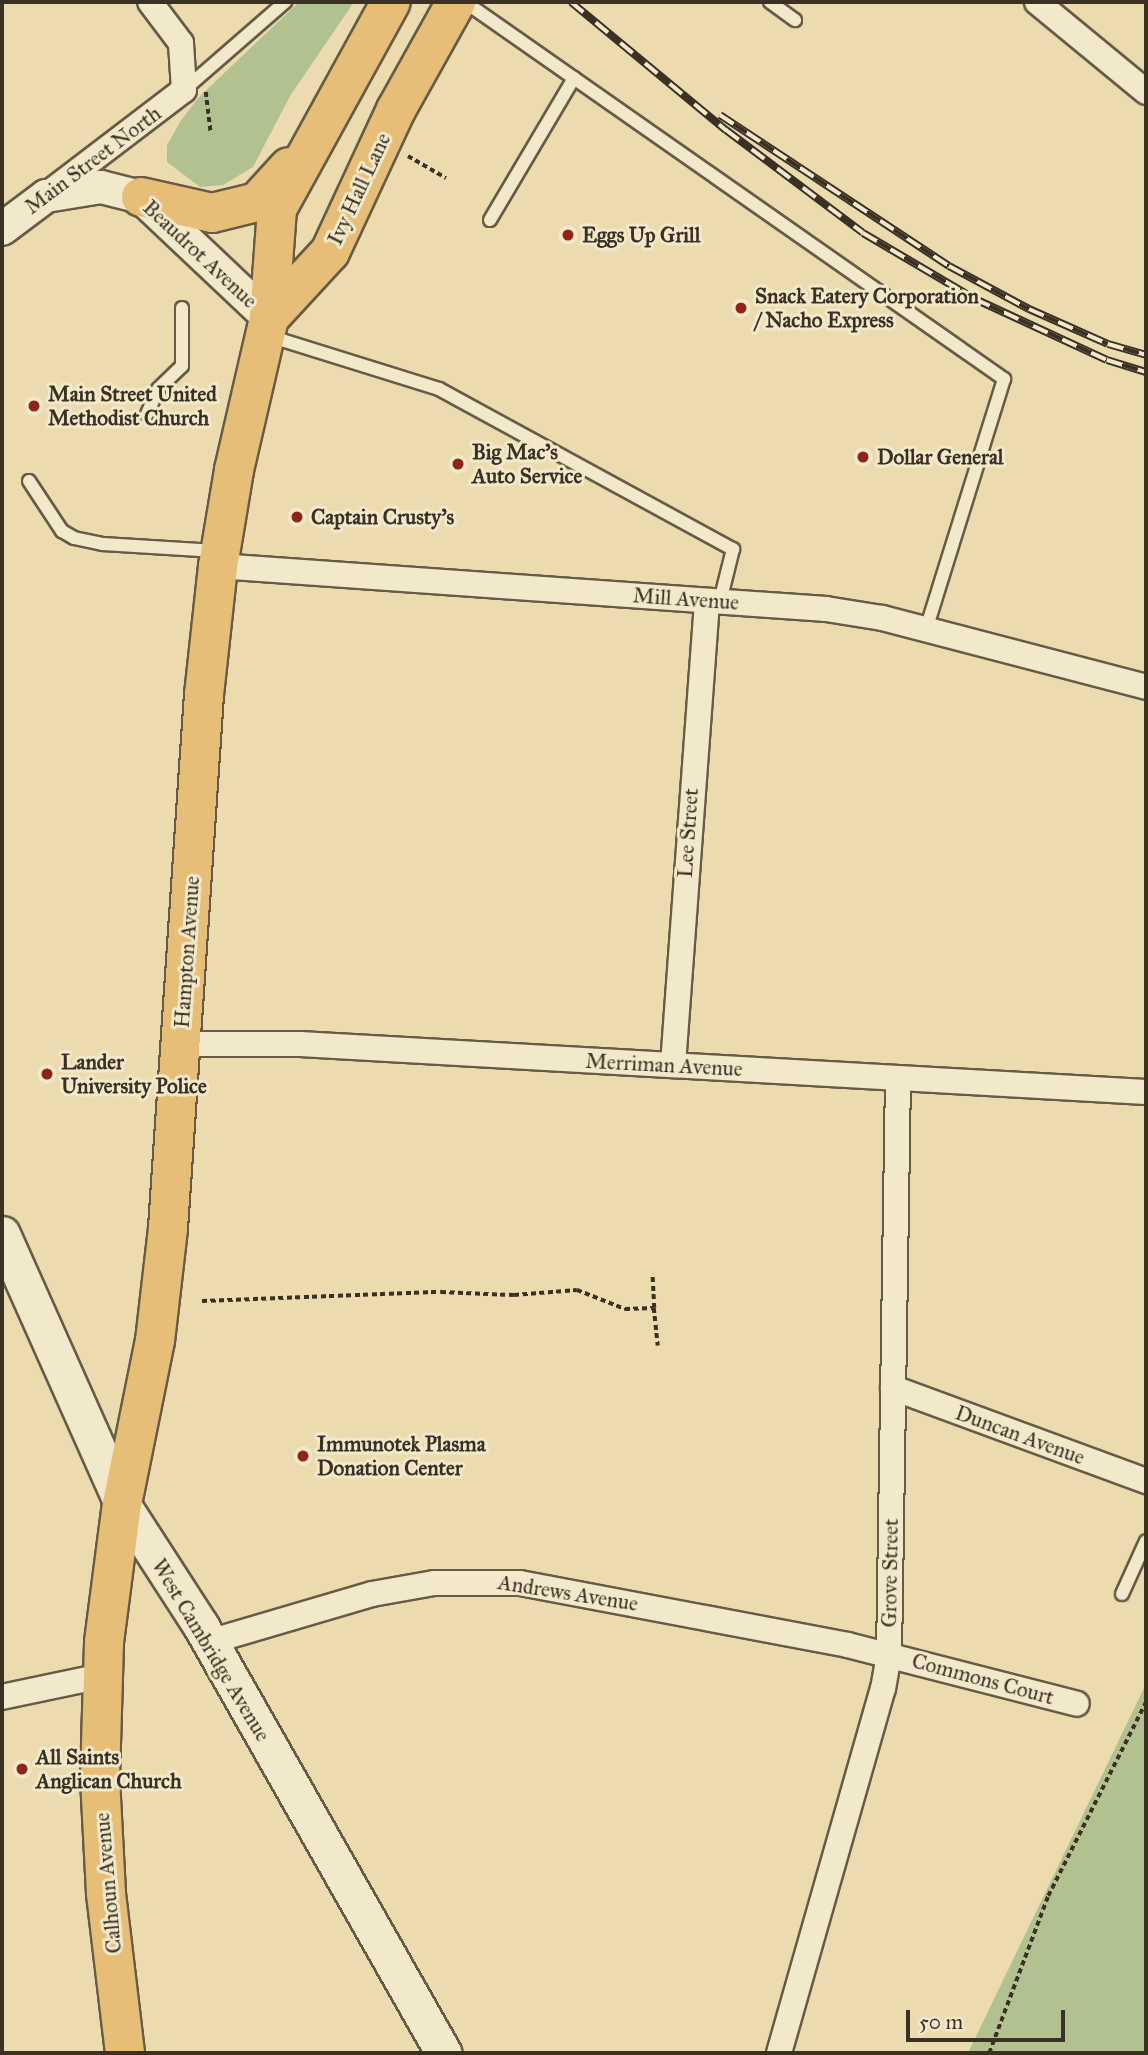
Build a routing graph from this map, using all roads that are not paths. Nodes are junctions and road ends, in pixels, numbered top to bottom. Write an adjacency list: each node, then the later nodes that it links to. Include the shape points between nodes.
1 (150, 2): 10 (street, via 181,43)
2 (285, 2): 10 (lane)
3 (391, 2): 12 (main road)
4 (456, 2): 18 (main road, Ivy Hall Lane, via 396,110 330,252)
5 (465, 2): 9 (lane)
6 (769, 2): 8 (lane)
7 (1037, 2): 11 (street)
8 (794, 20)
9 (574, 78): 15 (lane); 23 (lane, via 1004,379)
10 (194, 88): 13 (street, Main Street North)
11 (1146, 92)
12 (317, 138): 14 (main road, via 257,202 212,213); 18 (main road, via 277,209)
13 (46, 196): 14 (street, Beaudrot Avenue, via 101,187); 16 (street, Main Street North)
14 (141, 197): 18 (street, Beaudrot Avenue)
15 (490, 220)
16 (2, 229)
17 (182, 308): 19 (lane, via 182,366 158,389)
18 (268, 327): 21 (main road, Beaudrot Avenue); 22 (lane, via 439,389 733,549)
19 (147, 414)
20 (29, 481): 21 (lane, via 62,531 74,538)
21 (219, 558): 22 (street, Mill Avenue); 25 (main road, Hampton Avenue)
22 (714, 601): 23 (street, Mill Avenue, via 827,610); 26 (street, Lee Street)
23 (926, 629): 24 (street, Mill Avenue)
24 (1146, 687)
25 (181, 1044): 26 (street, Merriman Avenue, via 300,1044); 32 (main road, Hampton Avenue, via 155,1341)
26 (673, 1065): 27 (street, Merriman Avenue)
27 (898, 1077): 28 (street, Merriman Avenue); 30 (street, Grove Street)
28 (1146, 1092)
29 (2, 1234): 32 (main road, West Cambridge Avenue)
30 (893, 1388): 31 (street, Duncan Avenue); 36 (street, Grove Street)
31 (1146, 1481)
32 (122, 1504): 35 (main road, West Cambridge Avenue); 37 (main road, Calhoun Avenue)
33 (1146, 1541): 34 (lane)
34 (1122, 1594)
35 (209, 1642): 36 (street, Andrews Avenue, via 372,1594 486,1581 549,1587); 41 (main road, West Cambridge Avenue)
36 (889, 1656): 39 (street, Commons Court); 42 (street, Grove Street)
37 (102, 1676): 38 (street); 40 (main road, Calhoun Avenue, via 100,1777 106,1893)
38 (2, 1697)
39 (1077, 1704)
40 (125, 2053)
41 (444, 2053)
42 (779, 2053)

